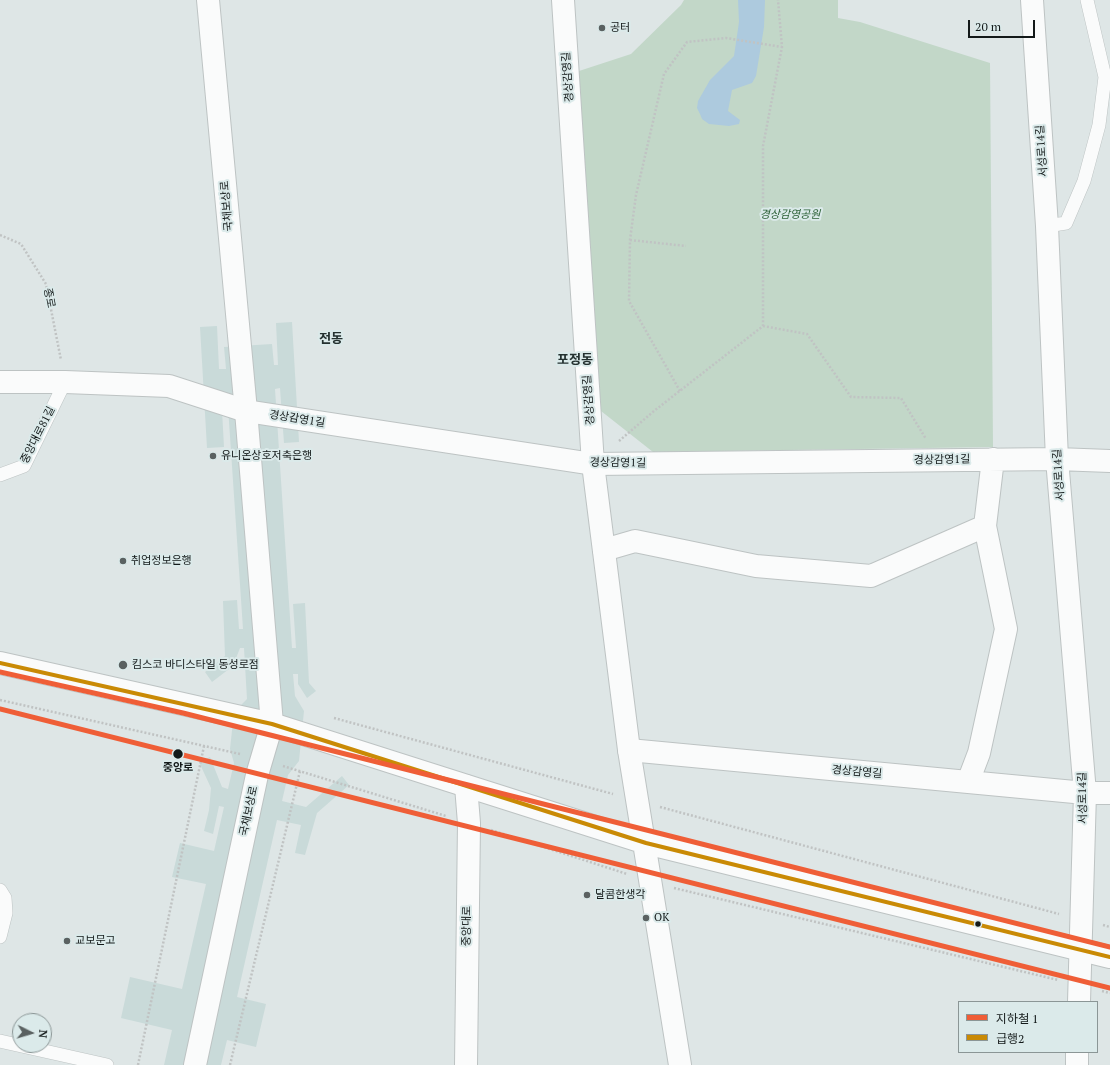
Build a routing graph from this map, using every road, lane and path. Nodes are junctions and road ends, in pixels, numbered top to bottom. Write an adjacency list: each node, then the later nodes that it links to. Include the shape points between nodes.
1 (208, 0): 15 (street, 국채보상로)
2 (563, 0): 20 (street, 경상감영길)
3 (778, 0): 6 (path)
4 (1032, 0): 7 (street, 서성로14길)
5 (1087, 0): 7 (lane, via 1105,77 1099,125 1084,181 1066,223)
6 (782, 47): 9 (path, via 726,38 687,42 664,74 636,195); 11 (path, via 763,146)
7 (1047, 226): 17 (street, 서성로14길)
8 (0, 235): 13 (path, 종로, via 21,244 46,284)
9 (630, 240): 10 (path); 14 (path, via 629,301)
10 (686, 246)
11 (763, 326): 14 (path); 18 (path, via 807,334 851,396 901,398)
12 (0, 382): 13 (street)
13 (65, 382): 15 (street, via 168,386); 21 (lane, 중앙대로81길, via 24,466)
14 (680, 391): 20 (path)
15 (246, 411): 20 (street, 경상감영1길); 27 (street, 국채보상로)
16 (993, 459): 17 (street, 경상감영1길); 18 (street, 경상감영1길); 22 (street)
17 (1057, 459): 19 (street, 경상감영1길); 34 (street, 서성로14길)
18 (939, 460): 20 (street, 경상감영1길)
19 (1110, 461)
20 (593, 464): 23 (street, 경상감영길)
21 (0, 476)
22 (985, 526): 23 (street, via 871,576 756,566 636,541); 32 (street, via 1006,629 979,753)
23 (604, 550): 29 (street, 경상감영길)
24 (0, 663): 27 (street)
25 (0, 700): 28 (path)
26 (330, 717): 36 (path)
27 (272, 724): 30 (street, 국채보상로); 33 (street)
28 (204, 746): 30 (path); 51 (path)
29 (629, 750): 32 (street, 경상감영길); 36 (street, 경상감영길)
30 (260, 759): 31 (path); 52 (street, 국채보상로)
31 (300, 771): 37 (path); 53 (path)
32 (968, 782): 34 (street, 경상감영길)
33 (466, 786): 37 (street, 중앙대로); 38 (street)
34 (1085, 793): 35 (street, 경상감영길); 41 (street, 서성로14길)
35 (1110, 793)
36 (638, 800): 38 (street, 경상감영길); 41 (path)
37 (469, 823): 39 (path); 54 (street, 중앙대로)
38 (646, 843): 39 (street, 경상감영길); 44 (street)
39 (650, 882): 47 (path); 55 (street, 경상감영길)
40 (0, 890): 43 (lane, via 5,898 6,913)
41 (1080, 919): 42 (path); 44 (street, 서성로14길)
42 (1110, 927)
43 (0, 937)
44 (1080, 949): 45 (street); 47 (street, 서성로14길)
45 (1110, 957)
46 (1110, 992): 47 (path)
47 (1079, 994)
48 (0, 1041): 50 (lane)
49 (1077, 1053): 56 (street)
50 (107, 1065)
51 (138, 1065)
52 (195, 1065)
53 (230, 1065)
54 (466, 1065)
55 (680, 1065)
56 (1077, 1065)

